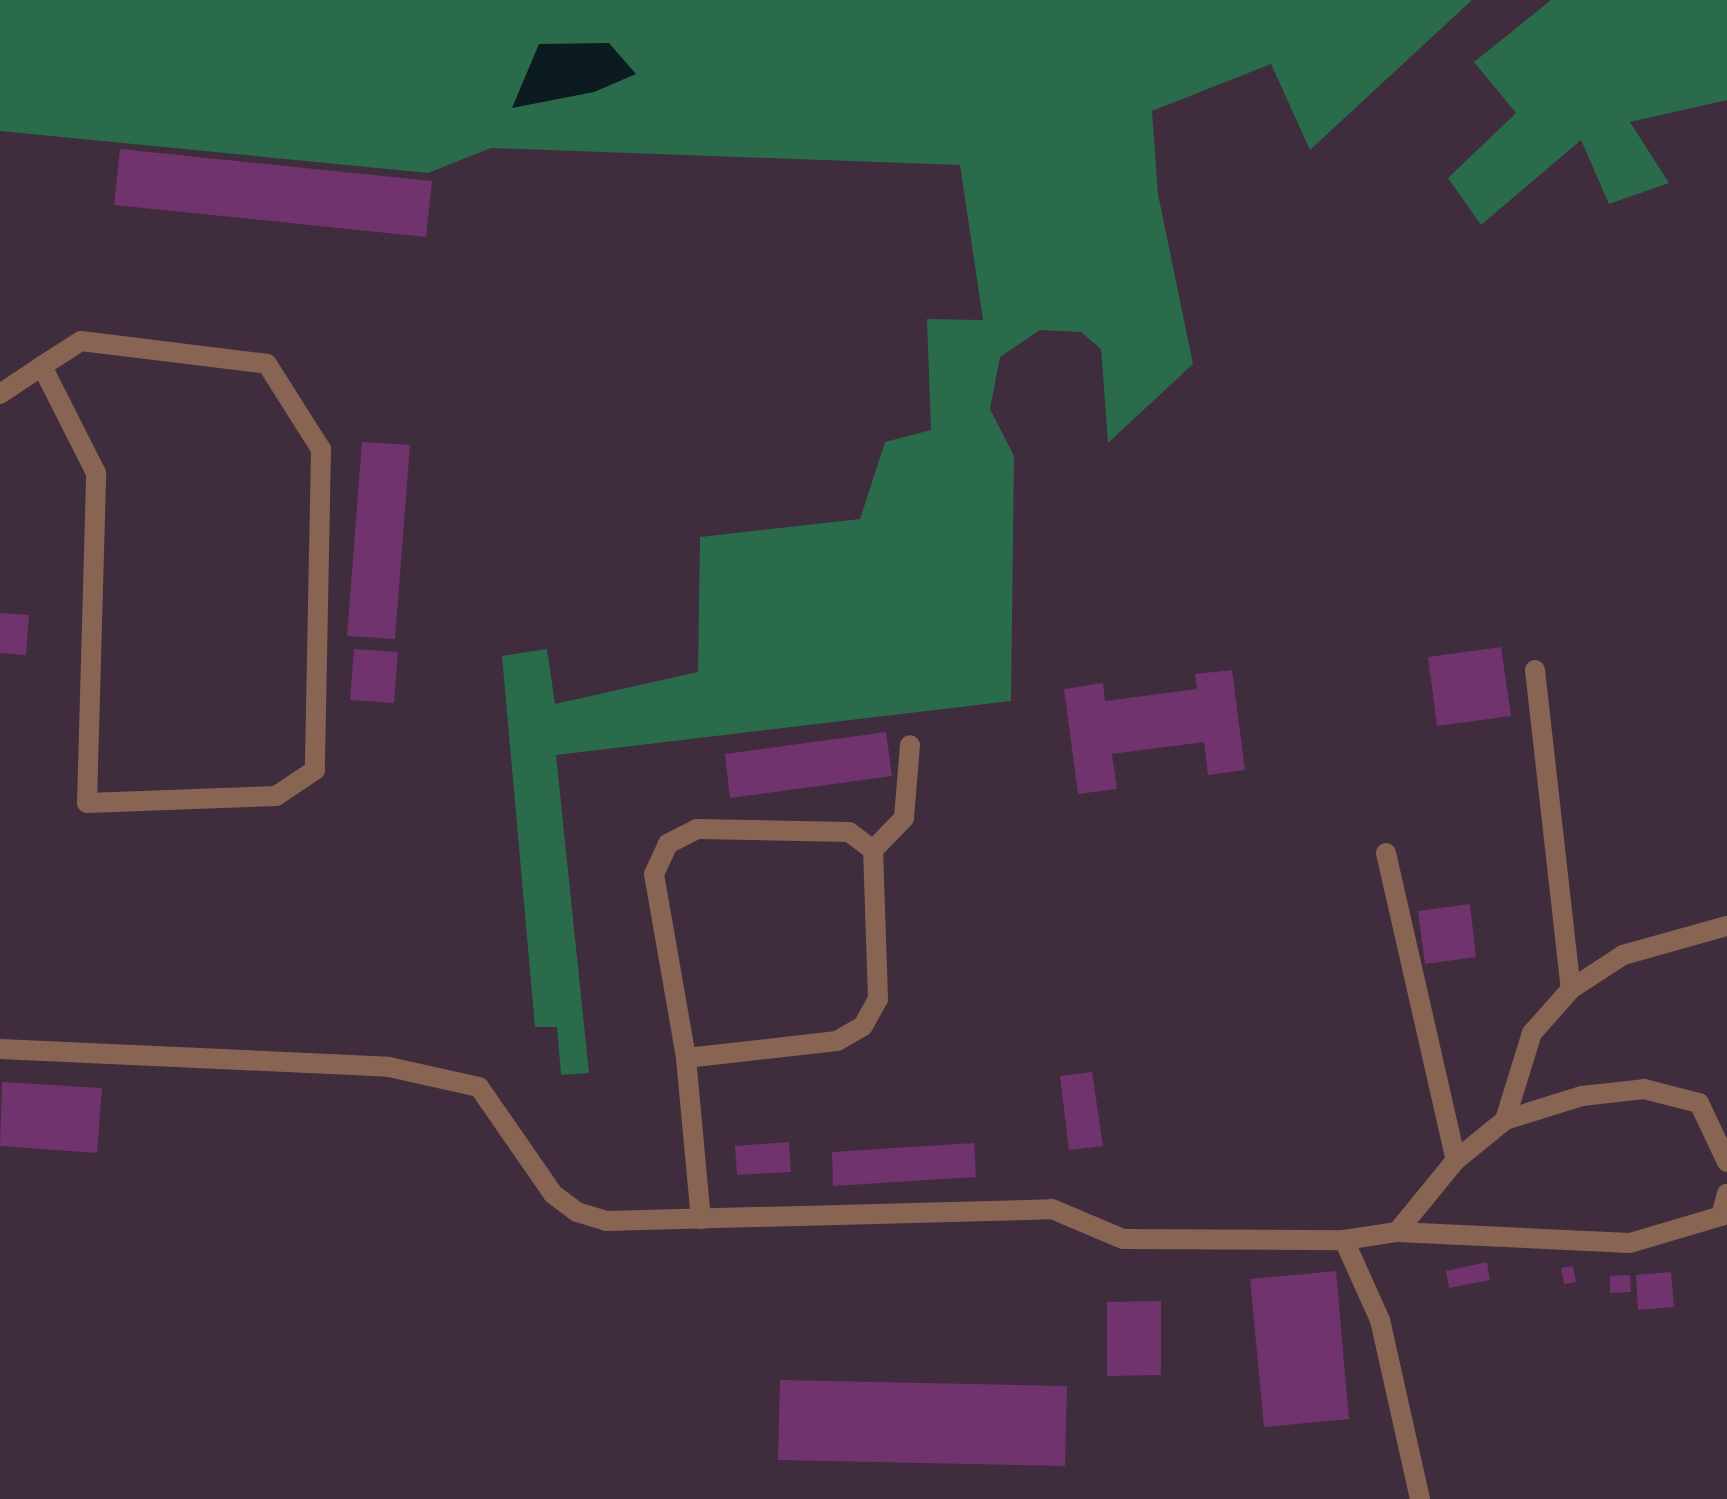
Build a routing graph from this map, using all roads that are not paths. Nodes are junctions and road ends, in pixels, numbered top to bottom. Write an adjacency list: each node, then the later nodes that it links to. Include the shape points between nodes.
1 (42, 366): 1 (street, via 81,341 267,364 321,449 315,770 276,796 87,803 96,473); 2 (street)
2 (0, 394)
3 (1535, 670): 8 (street)
4 (910, 745): 5 (street, via 904,818)
5 (873, 850): 10 (street, via 878,999 863,1026 837,1041); 10 (street, via 849,832 697,829 668,844 654,874)
6 (1386, 853): 12 (street)
7 (1727, 926): 8 (street, via 1623,955)
8 (1571, 989): 11 (street, via 1532,1033)
9 (0, 1049): 15 (street, via 389,1067 479,1087 553,1194 577,1212 606,1221)
10 (686, 1058): 15 (street)
11 (1505, 1120): 12 (street); 13 (street, via 1582,1096 1644,1089 1699,1103)
12 (1456, 1160): 16 (street)
13 (1727, 1162)
14 (1727, 1194): 16 (street, via 1721,1216 1630,1243)
15 (701, 1219): 17 (street, via 1052,1209 1123,1239)
16 (1397, 1232): 17 (street)
17 (1344, 1240): 18 (street, via 1380,1320)
18 (1420, 1499)

